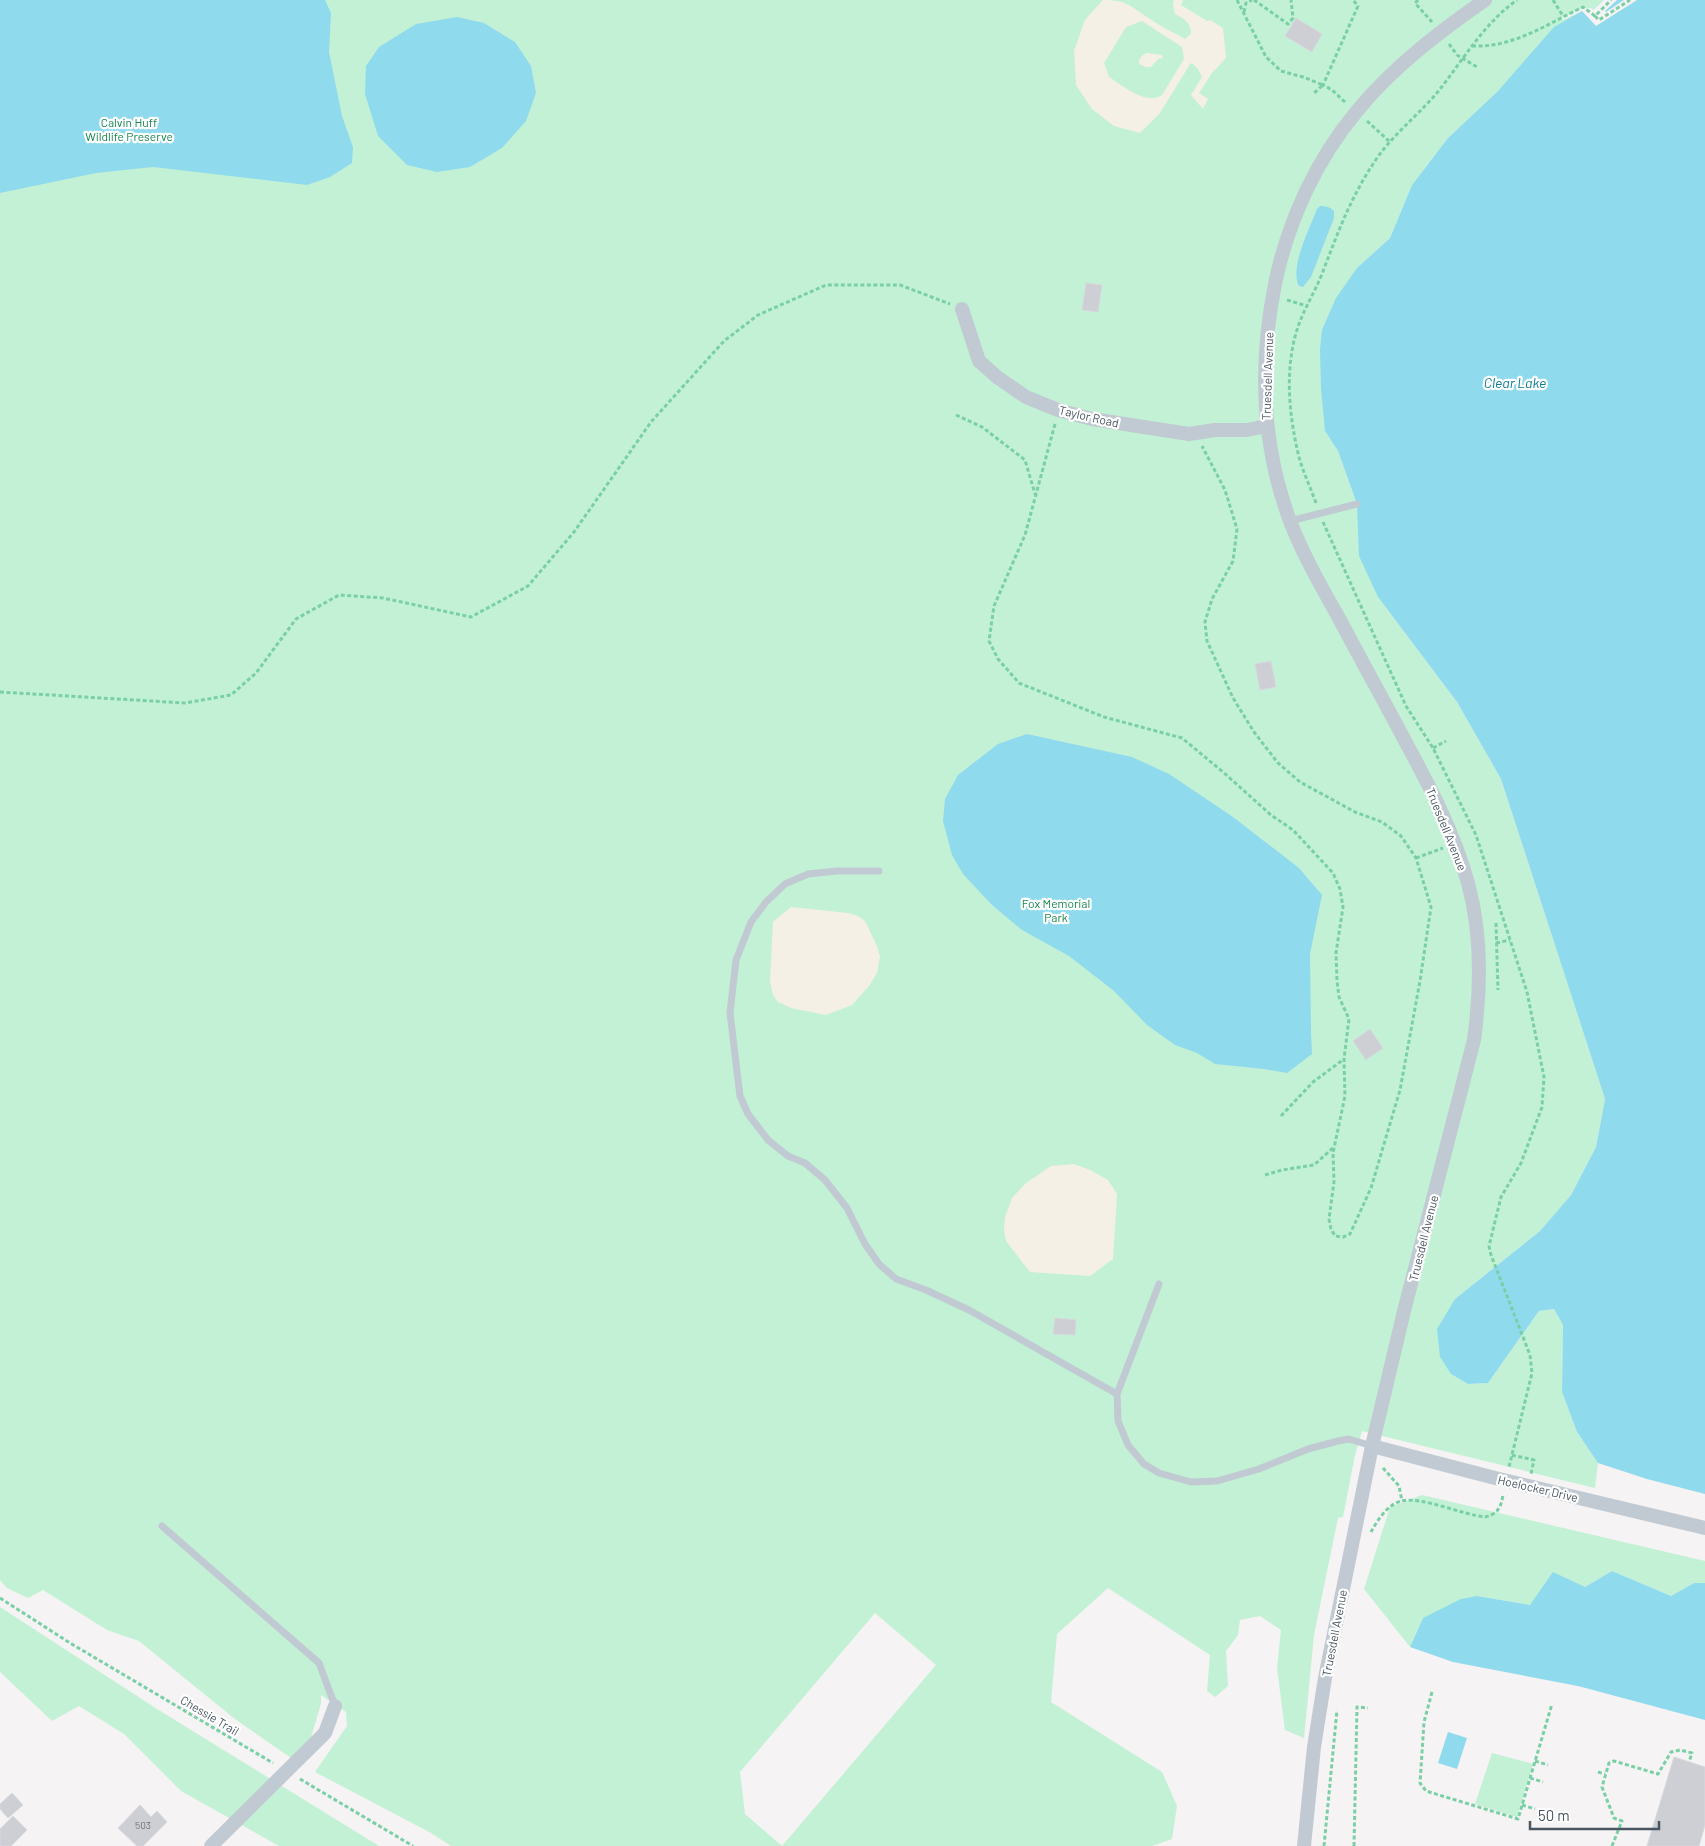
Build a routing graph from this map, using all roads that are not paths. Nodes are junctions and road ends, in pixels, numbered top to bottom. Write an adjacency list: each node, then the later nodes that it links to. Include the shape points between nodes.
1 (1485, 0): 3 (street, Truesdell Avenue, via 1440,32 1381,85 1356,112 1310,183 1291,227 1272,296 1266,346)
2 (962, 309): 3 (street, Taylor Road, via 979,360 1026,397 1058,410 1092,419 1189,434)
3 (1266, 426): 5 (street, Truesdell Avenue, via 1274,469)
4 (1357, 504): 5 (lane)
5 (1290, 521): 9 (street, Truesdell Avenue, via 1431,789 1469,885 1476,933 1479,1001 1474,1040)
6 (879, 871): 8 (lane, via 808,874 786,884 766,902 751,922 736,960 730,1013 740,1096 748,1114 768,1140 825,1180 847,1208 878,1264 896,1279 969,1310)
7 (1159, 1284): 8 (lane)
8 (1117, 1394): 9 (lane, via 1118,1421 1128,1445 1144,1464 1159,1473 1191,1482 1216,1481 1338,1441 1349,1440)
9 (1372, 1446): 11 (street, Hoelocker Drive); 14 (street, Truesdell Avenue, via 1325,1678)
10 (162, 1526): 12 (lane, via 320,1663)
11 (1705, 1528)
12 (335, 1706): 13 (street, via 325,1733)
13 (211, 1846)
14 (1304, 1846)

